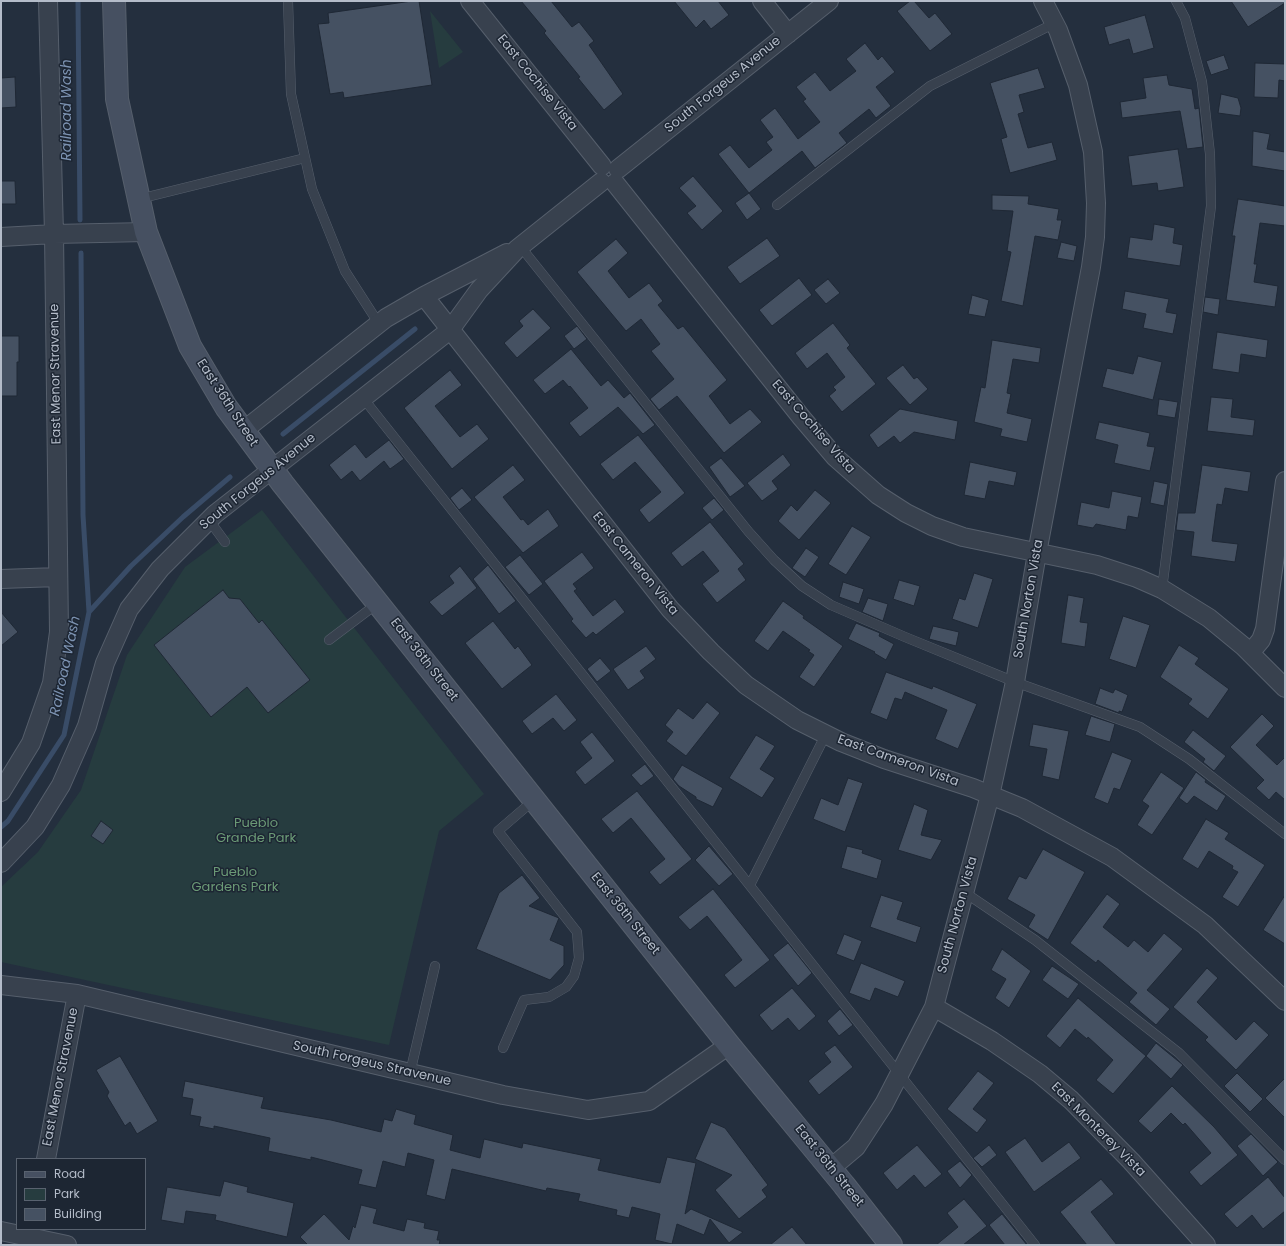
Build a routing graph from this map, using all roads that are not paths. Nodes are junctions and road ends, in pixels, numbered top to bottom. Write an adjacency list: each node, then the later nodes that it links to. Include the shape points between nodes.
1 (48, 1): 16 (street, East Menor Stravenue)
2 (114, 1): 13 (main road, East 36th Street, via 117,99)
3 (288, 1): 11 (lane, via 291,94)
4 (470, 1): 12 (street, East Cochise Vista)
5 (762, 1): 10 (street)
6 (828, 1): 10 (street, South Forgeus Avenue)
7 (1043, 1): 9 (street, South Norton Vista)
8 (1176, 1): 31 (lane, via 1185,18 1202,82 1210,154 1211,206)
9 (1054, 23): 14 (lane, via 930,86); 28 (street, South Norton Vista, via 1078,85 1087,119 1093,152 1096,210 1091,267)
10 (788, 34): 12 (street, South Forgeus Avenue)
11 (305, 158): 13 (lane); 20 (lane, via 312,190 345,271)
12 (609, 175): 18 (street, South Forgeus Avenue); 28 (street, East Cochise Vista, via 801,417 855,476 878,496 932,526 963,537)
13 (139, 199): 15 (main road, East 36th Street)
14 (777, 205)
15 (146, 232): 16 (street); 23 (main road, East 36th Street, via 190,346)
16 (54, 234): 17 (street); 29 (street, East Menor Stravenue)
17 (1, 238)
18 (519, 247): 19 (street, South Forgeus Avenue); 21 (street, South Forgeus Avenue, via 479,290); 35 (lane, via 748,531 802,586 831,605)
19 (424, 296): 20 (street, South Forgeus Avenue); 21 (street, East Cameron Vista)
20 (379, 324): 23 (street, South Forgeus Avenue)
21 (450, 330): 22 (street, South Forgeus Avenue); 37 (street, East Cameron Vista, via 670,609 746,685 797,720)
22 (363, 398): 24 (street, South Forgeus Avenue); 43 (lane)
23 (243, 431): 24 (main road, East 36th Street)
24 (272, 469): 26 (street, South Forgeus Avenue); 32 (main road, East 36th Street)
25 (1285, 481): 34 (street, via 1265,629 1262,640)
26 (209, 520): 27 (lane); 42 (street, South Forgeus Avenue, via 160,569 129,608 105,663 87,726 61,784 35,827)
27 (225, 542)
28 (1037, 553): 31 (street, East Cochise Vista, via 1097,565); 35 (street, South Norton Vista)
29 (58, 577): 30 (street); 38 (street, East Menor Stravenue, via 59,632 52,683 31,743)
30 (1, 579)
31 (1162, 589): 34 (street, East Cochise Vista, via 1209,618)
32 (378, 603): 33 (lane); 40 (main road, East 36th Street)
33 (329, 640)
34 (1250, 653): 36 (street, East Cochise Vista)
35 (1015, 682): 39 (street, South Norton Vista); 41 (lane, via 1140,727 1189,759)
36 (1285, 688)
37 (826, 734): 39 (street, East Cameron Vista, via 884,759); 43 (lane)
38 (1, 792)
39 (990, 795): 44 (street, South Norton Vista); 48 (street, East Cameron Vista, via 1036,815 1112,857 1206,925)
40 (534, 800): 50 (main road, East 36th Street); 51 (lane, via 498,830 577,932 579,958 574,976 566,987 549,997 524,1000)
41 (1285, 834)
42 (1, 863)
43 (750, 885): 53 (lane)
44 (964, 892): 49 (street, South Norton Vista); 55 (lane, via 1035,940 1179,1053)
45 (435, 966): 52 (lane)
46 (1, 985): 47 (street, South Forgeus Stravenue)
47 (77, 994): 52 (street, South Forgeus Stravenue); 54 (street, East Menor Stravenue)
48 (1285, 1002)
49 (934, 1007): 53 (street, South Norton Vista); 62 (street, East Monterey Vista, via 992,1041 1040,1074 1071,1100 1131,1161)
50 (730, 1045): 52 (street, South Forgeus Stravenue, via 649,1101 588,1110 503,1095); 56 (main road, East 36th Street)
51 (503, 1048)
52 (410, 1073)
53 (900, 1074): 56 (street, South Norton Vista, via 856,1148); 61 (lane)
54 (46, 1158)
55 (1285, 1160)
56 (831, 1168): 60 (main road, East 36th Street)
57 (1, 1231): 58 (street)
58 (31, 1237): 59 (street)
59 (67, 1245)
60 (891, 1245)
61 (1035, 1245)
62 (1206, 1245)

